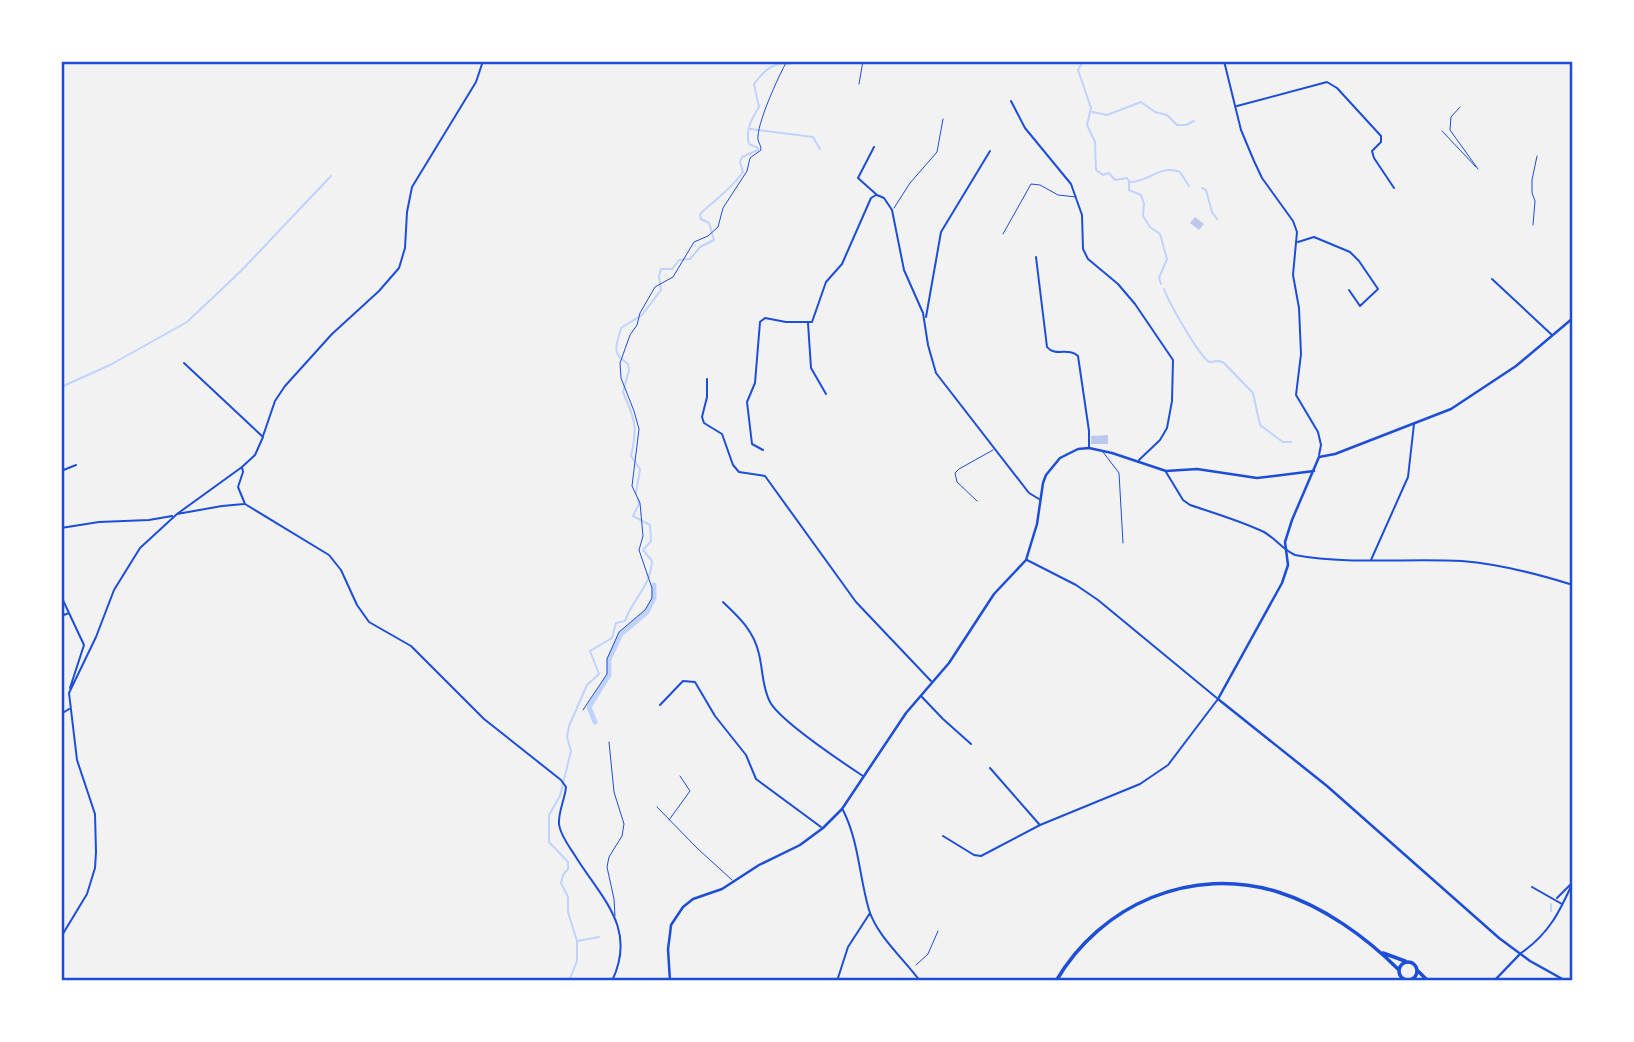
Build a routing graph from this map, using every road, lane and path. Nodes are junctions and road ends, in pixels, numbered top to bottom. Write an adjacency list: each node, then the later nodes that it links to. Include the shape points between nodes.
1 (483, 61): 32 (street, via 476,82 412,187 399,268 285,386)
2 (787, 61): 64 (path, via 772,88 758,139 761,150 751,158 718,227 694,242 673,277 655,287 622,356 621,378 639,429 632,486 640,503 643,536 639,550 652,597 645,610 619,632 607,659 607,674)
3 (863, 61): 5 (path)
4 (1224, 61): 7 (street)
5 (859, 83)
6 (1012, 101): 16 (street, via 1025,128 1068,179)
7 (1236, 107): 14 (street, via 1327,82 1381,136 1372,151); 20 (street, via 1254,162 1293,221)
8 (1460, 107): 10 (lane, via 1451,117 1450,130 1478,169)
9 (943, 119): 17 (lane, via 937,152)
10 (1442, 131)
11 (874, 147): 15 (street, via 858,177)
12 (990, 151): 25 (street, via 941,232)
13 (1537, 156): 18 (lane)
14 (1394, 188)
15 (877, 195): 17 (street); 26 (street, via 871,198 842,264 828,278 814,320)
16 (1076, 197): 19 (lane, via 1031,184); 38 (street, via 1088,259 1135,304 1173,360 1167,428)
17 (892, 210): 25 (street, via 907,280)
18 (1532, 225)
19 (1003, 234)
20 (1298, 243): 23 (street, via 1318,238 1350,252 1378,289 1360,306); 37 (street, via 1293,275 1301,354 1296,395 1318,432)
21 (1036, 257): 33 (street, via 1047,347 1078,356)
22 (1492, 279): 27 (street)
23 (1349, 290)
24 (1573, 318): 27 (street)
25 (925, 321): 34 (street, via 936,373)
26 (808, 323): 30 (street, via 811,368); 35 (street, via 765,318 760,322 755,383 747,402 752,444)
27 (1553, 336): 31 (street, via 1451,409)
28 (184, 363): 32 (street)
29 (707, 379): 58 (street, via 702,416 722,434 733,466 765,476 856,602)
30 (826, 394)
31 (1414, 424): 37 (street); 52 (street, via 1408,477)
32 (263, 437): 40 (street, via 255,455)
33 (1089, 448): 36 (street); 44 (street, via 1068,453 1054,464)
34 (996, 449): 44 (street, via 1029,493); 45 (lane, via 955,473 957,482)
35 (763, 450)
36 (1102, 450): 38 (street); 49 (lane, via 1119,473)
37 (1319, 457): 43 (street)
38 (1137, 462): 42 (street)
39 (76, 465): 41 (street)
40 (242, 467): 46 (street, via 238,487); 47 (street)
41 (61, 471)
42 (1166, 471): 43 (street, via 1197,469 1257,478); 50 (street, via 1190,505 1263,532)
43 (1314, 471): 50 (street, via 1292,520 1285,542)
44 (1040, 499): 51 (street)
45 (977, 501)
46 (245, 504): 47 (street); 83 (street, via 329,555 369,622 411,646 484,719 561,780 566,787 559,825)
47 (177, 514): 48 (street); 59 (street, via 150,538 114,590)
48 (61, 528)
49 (1123, 543)
50 (1287, 552): 52 (street); 61 (street, via 1282,583)
51 (1026, 560): 58 (street, via 994,594); 61 (street, via 1076,584)
52 (1370, 561): 53 (street, via 1463,561)
53 (1573, 585)
54 (61, 596): 56 (street)
55 (723, 602): 70 (street, via 746,624 755,641 765,689 775,710)
56 (69, 613): 57 (street); 59 (street, via 84,649)
57 (61, 615)
58 (932, 681): 60 (street)
59 (69, 693): 63 (street)
60 (921, 695): 67 (street); 70 (street)
61 (1219, 699): 74 (street, via 1157,773 1124,792); 87 (street, via 1325,784)
62 (660, 705): 75 (street, via 682,681 695,682 746,755 756,779)
63 (70, 709): 65 (street); 85 (street, via 80,771 95,814 96,860 84,903)
64 (583, 710)
65 (61, 714)
66 (609, 742): 83 (lane, via 614,792 624,824 607,866)
67 (971, 744)
68 (990, 768): 74 (street)
69 (681, 776): 73 (lane, via 690,790)
70 (864, 776): 72 (street)
71 (657, 807): 73 (lane)
72 (842, 809): 75 (street); 82 (street, via 855,837)
73 (669, 820): 77 (lane)
74 (1040, 825): 76 (street, via 981,856)
75 (823, 828): 77 (street)
76 (943, 836)
77 (733, 881): 97 (street, via 688,902 675,917 668,949)
78 (1572, 883): 80 (street); 81 (street)
79 (1532, 887): 80 (street)
80 (1556, 899): 81 (street)
81 (1563, 905): 87 (street, via 1547,932)
82 (870, 913): 89 (street); 92 (street, via 848,947)
83 (615, 916): 96 (street, via 621,957)
84 (938, 931): 89 (path, via 928,954)
85 (61, 937)
86 (1381, 953): 88 (main road); 90 (main road); 99 (main road, via 1328,915 1291,897 1247,885 1204,884 1157,895 1120,913 1085,941)
87 (1520, 954): 95 (street); 101 (street)
88 (1407, 961): 90 (main road); 91 (main road)
89 (911, 969): 98 (street)
90 (1399, 970): 93 (main road)
91 (1418, 971): 94 (main road); 100 (main road)
92 (838, 980)
93 (1401, 980): 94 (main road)
94 (1411, 980)
95 (1564, 980)
96 (612, 981)
97 (671, 981)
98 (920, 981)
99 (1056, 981)
100 (1428, 981)
101 (1494, 981)

